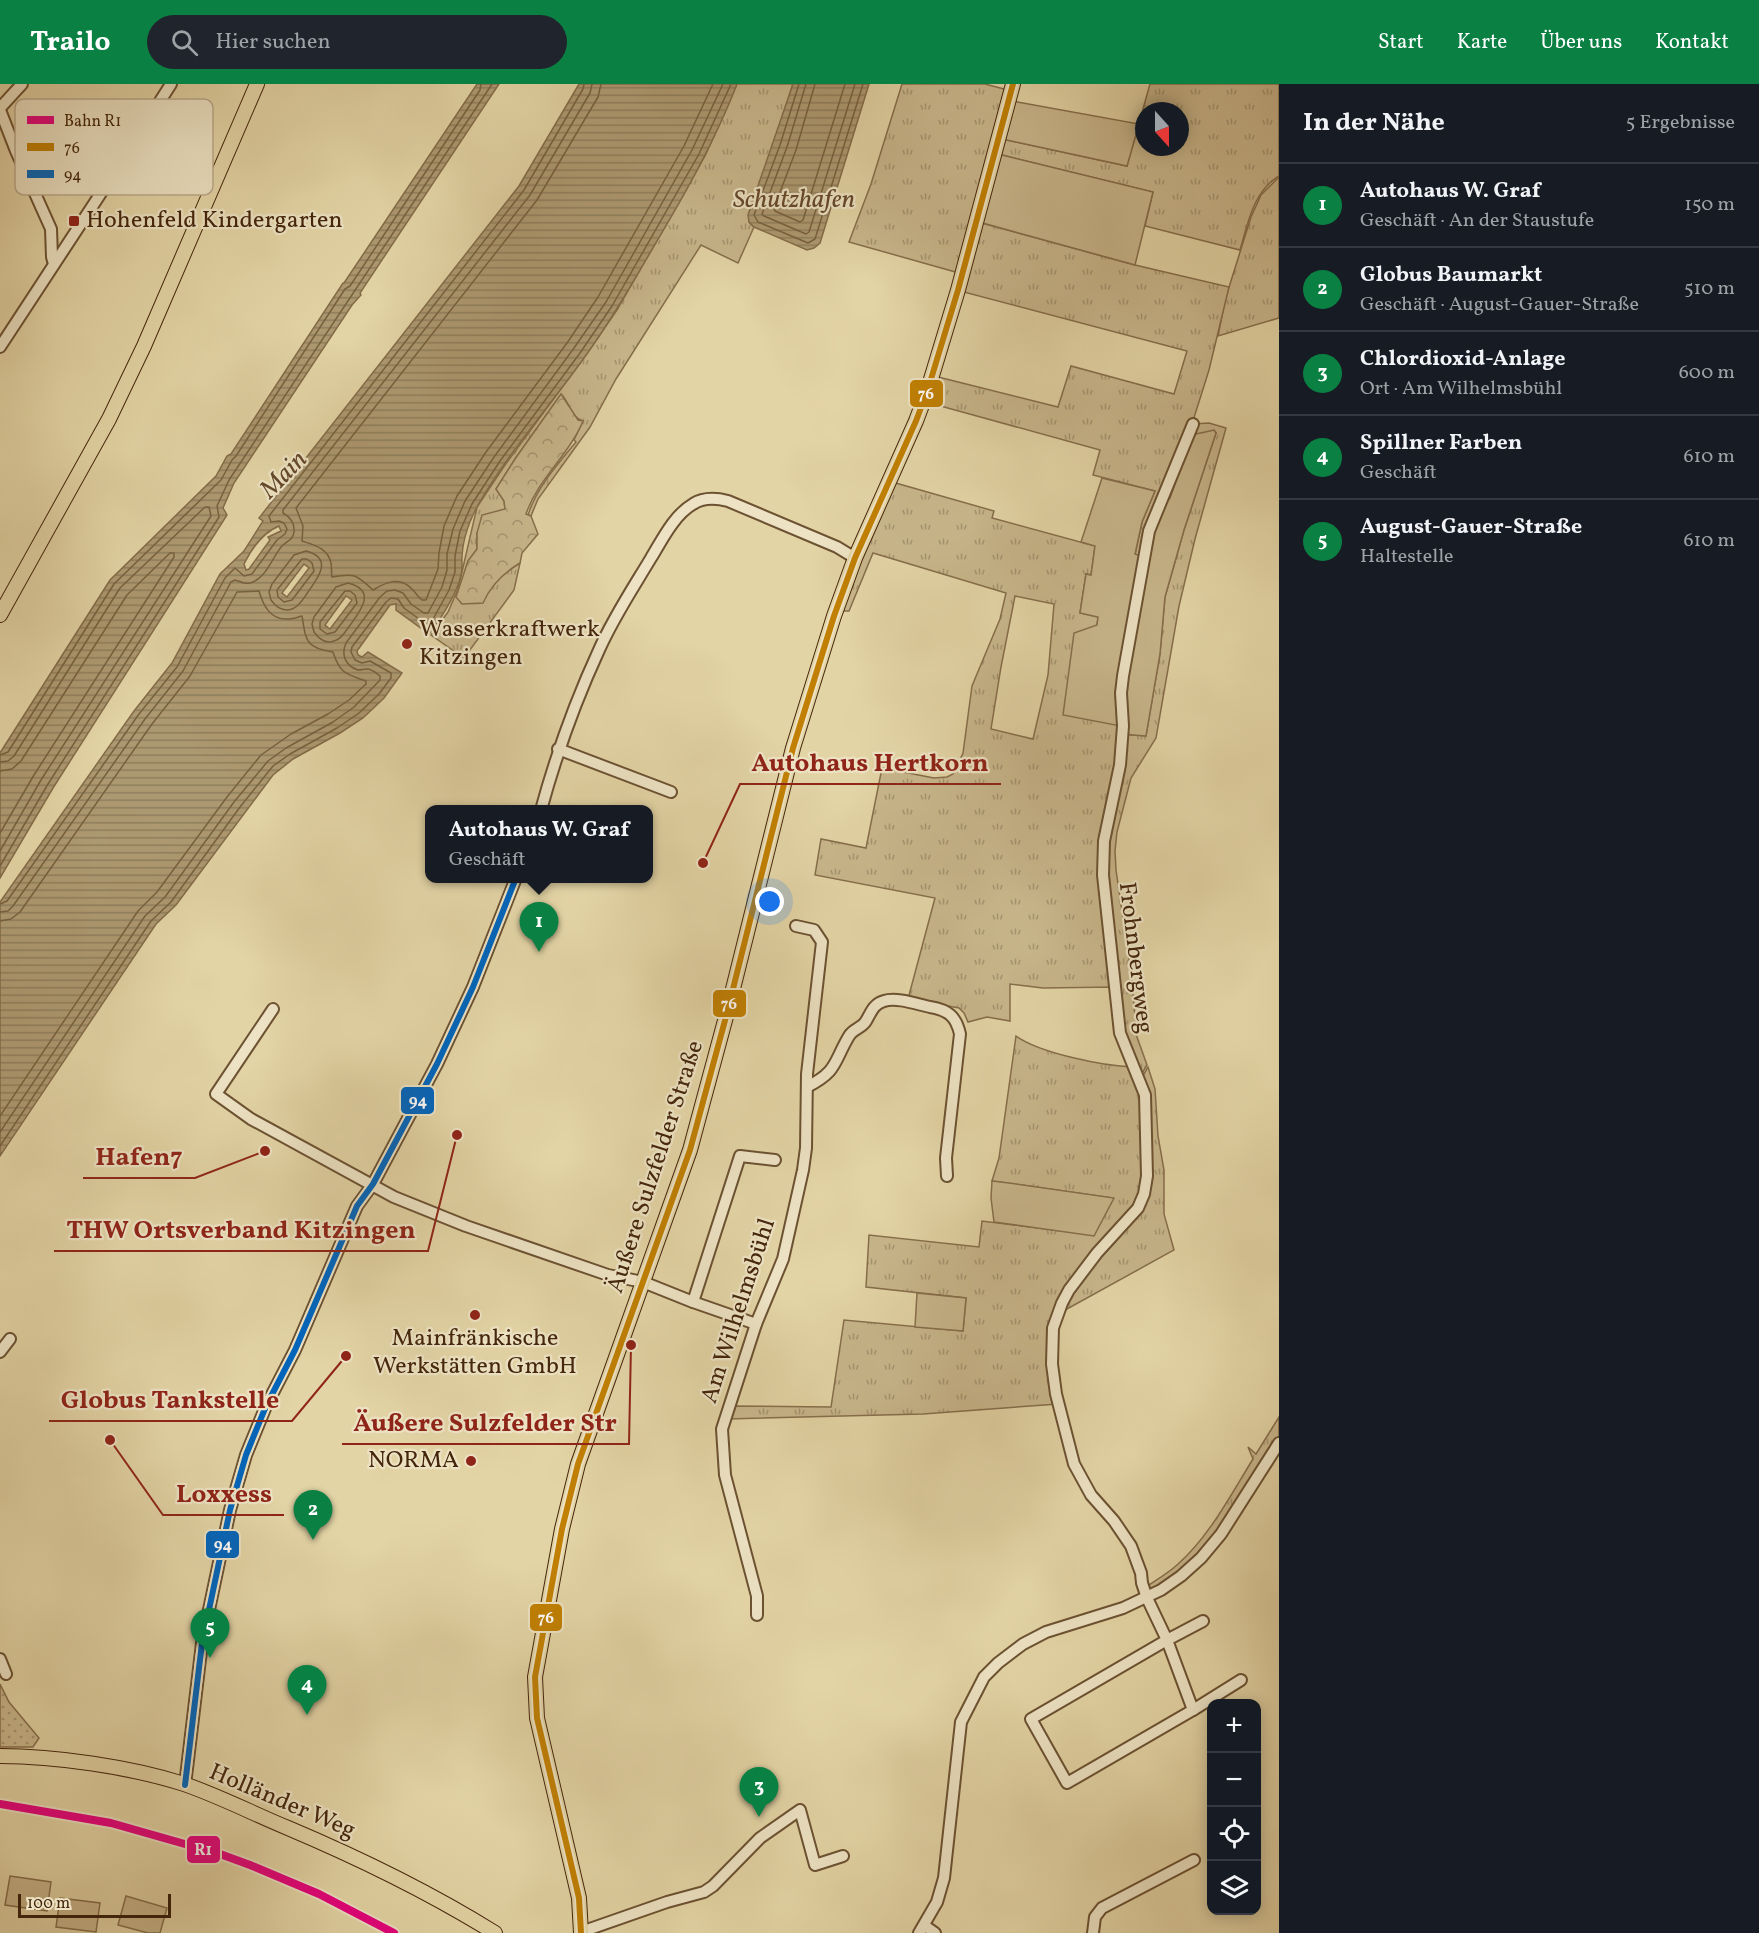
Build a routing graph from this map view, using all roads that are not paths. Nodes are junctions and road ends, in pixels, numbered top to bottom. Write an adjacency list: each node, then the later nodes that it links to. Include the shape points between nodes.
1 (22, 84): 6 (street)
2 (171, 84): 5 (street)
3 (257, 84): 8 (main road)
4 (1013, 84): 15 (main road, Äußere Sulzfelder Straße, via 958,290 916,422)
5 (161, 99)
6 (0, 109): 7 (street)
7 (15, 151)
8 (213, 186)
9 (35, 195): 12 (street, via 51,229)
10 (99, 195): 12 (street)
11 (209, 195): 16 (main road, via 110,419)
12 (54, 264): 13 (street)
13 (0, 347)
14 (1193, 424): 33 (street, Frohnbergweg, via 1155,514 1146,546 1120,693 1120,765 1103,859 1119,1026 1145,1095 1146,1184 1138,1208 1069,1290 1053,1328 1051,1351 1056,1394 1074,1464 1091,1495 1131,1546)
15 (855, 558): 17 (street, via 728,501 709,499 694,503 669,530 599,649); 27 (main road, Äußere Sulzfelder Straße, via 793,748 690,1150)
16 (0, 615)
17 (558, 749): 18 (street); 19 (street)
18 (671, 792)
19 (542, 805)
20 (514, 883): 26 (street, via 469,997)
21 (796, 926): 23 (street, Am Wilhelmsbühl, via 814,930 822,942)
22 (273, 1009): 26 (street, via 216,1094 251,1119)
23 (807, 1087): 25 (street, via 824,1078 850,1034 884,1001 942,1009 953,1015 960,1034); 29 (street, Am Wilhelmsbühl, via 803,1170 783,1259)
24 (775, 1160): 28 (street, via 740,1156)
25 (947, 1176)
26 (373, 1184): 27 (street, via 394,1197 466,1226 608,1275); 42 (street, via 357,1206 246,1455 230,1510 202,1643)
27 (643, 1282): 28 (street); 47 (main road, Äußere Sulzfelder Straße, via 578,1464 535,1677 537,1718 579,1898)
28 (693, 1302): 29 (street)
29 (756, 1324): 34 (street, Am Wilhelmsbühl, via 722,1429 725,1475 757,1596)
30 (10, 1339): 31 (street)
31 (0, 1352)
32 (1279, 1443): 33 (street, via 1221,1534 1201,1558)
33 (1147, 1598): 36 (street, Frohnbergweg); 45 (street, via 1046,1632 1023,1644 984,1677 961,1722 945,1878 938,1902)
34 (757, 1615)
35 (1203, 1621): 36 (street)
36 (1167, 1640): 40 (street, Frohnbergweg); 40 (street, via 1031,1719 1067,1783)
37 (0, 1659): 38 (street)
38 (6, 1674)
39 (1241, 1680): 40 (street)
40 (1193, 1710)
41 (0, 1756): 42 (main road, Holländer Weg, via 86,1764 148,1774)
42 (185, 1785): 48 (main road, Holländer Weg, via 341,1850 455,1908)
43 (843, 1857): 47 (street, via 815,1865 800,1810 760,1838 704,1892)
44 (1194, 1860): 46 (street, via 1102,1908 1095,1917)
45 (922, 1930): 49 (street)
46 (1094, 1931): 50 (street)
47 (581, 1932)
48 (495, 1933)
49 (935, 1933)
50 (1106, 1933)

